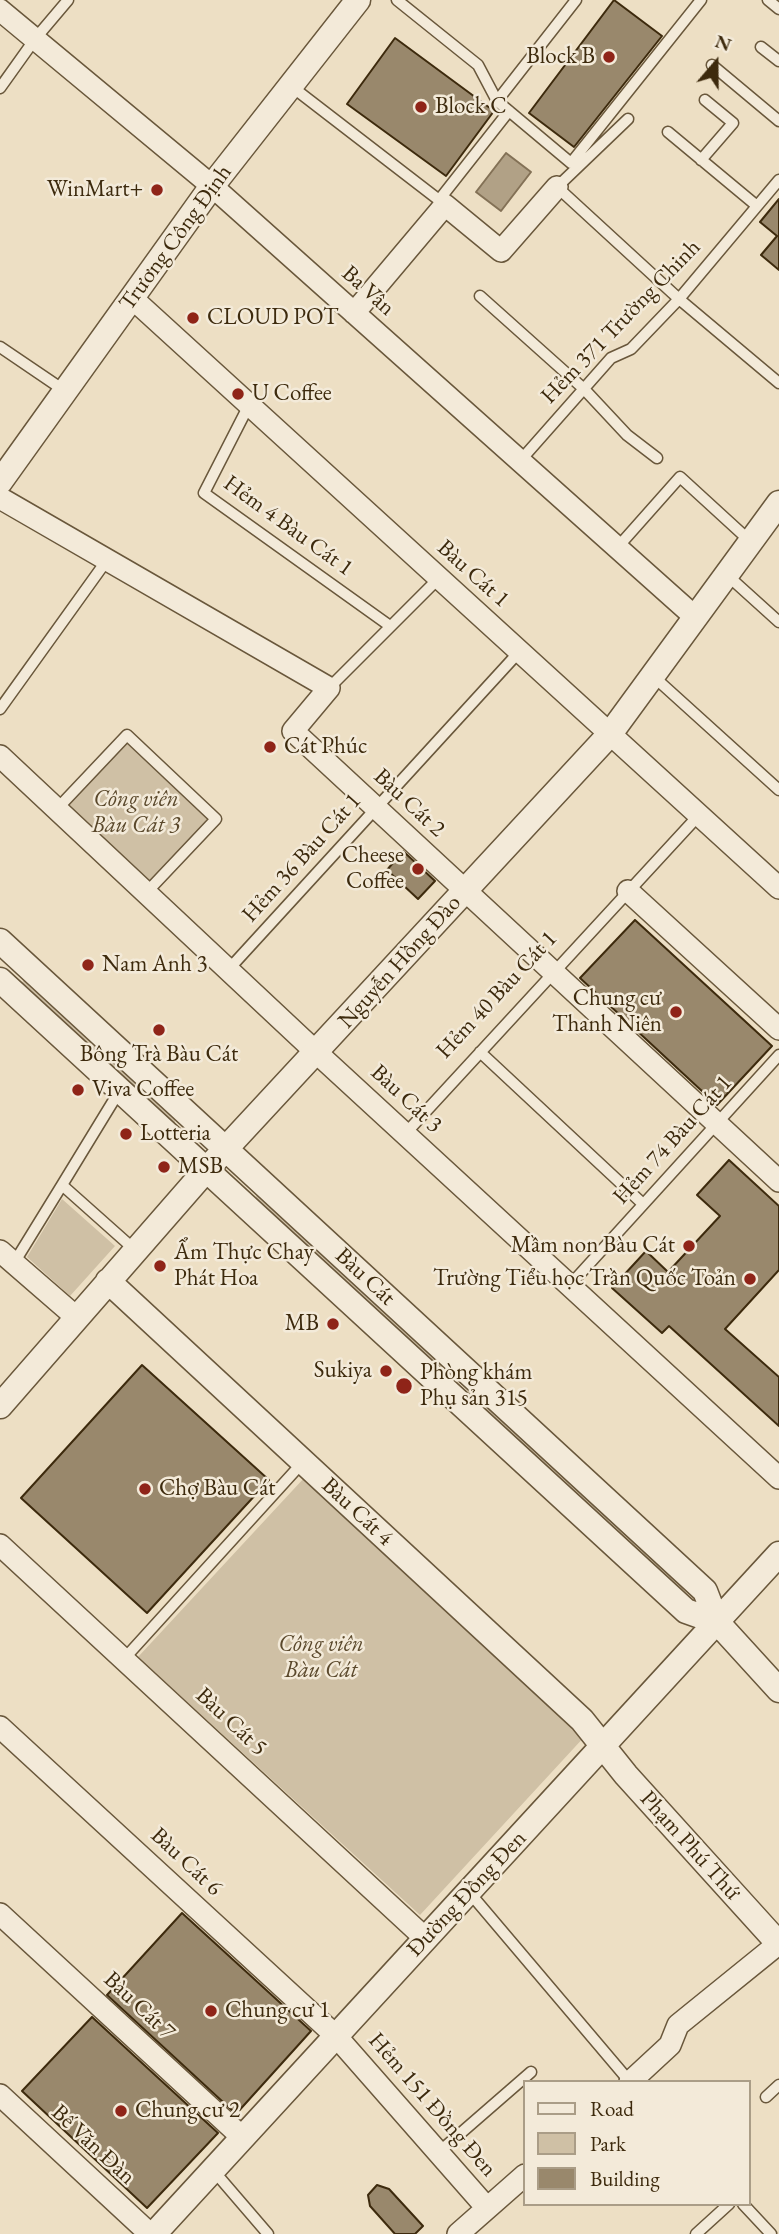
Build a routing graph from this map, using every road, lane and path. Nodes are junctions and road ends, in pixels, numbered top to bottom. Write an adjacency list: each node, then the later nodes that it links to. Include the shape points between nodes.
1 (68, 0): 9 (lane)
2 (358, 0): 13 (street, Trương Công Định)
3 (397, 0): 16 (lane, via 478,65)
4 (576, 0): 16 (lane)
5 (701, 0): 17 (lane, via 571,163)
6 (768, 0): 7 (lane)
7 (779, 9)
8 (0, 10): 9 (street, Ba Vân)
9 (35, 39): 14 (lane); 23 (street, Ba Vân)
10 (761, 47): 11 (lane)
11 (779, 61)
12 (712, 65): 19 (lane)
13 (291, 86): 17 (lane, via 439,200); 23 (street, Trương Công Định)
14 (0, 88)
15 (705, 100): 21 (lane, via 733,123)
16 (497, 101): 17 (lane)
17 (509, 111)
18 (628, 119): 24 (lane)
19 (779, 121)
20 (668, 132): 21 (lane)
21 (701, 160): 25 (lane)
22 (779, 180): 25 (lane, Hẻm 371 Trường Chinh)
23 (212, 187): 27 (street, Trương Công Định); 29 (street, Ba Vân)
24 (556, 187): 28 (lane); 29 (street, via 500,251 445,205)
25 (757, 206): 28 (lane, Hẻm 371 Trường Chinh)
26 (480, 296): 32 (lane)
27 (132, 298): 33 (street, Trương Công Định); 34 (street, Bàu Cát 1)
28 (679, 299): 31 (lane); 32 (lane, Hẻm 371 Trường Chinh, via 631,349 611,358)
29 (354, 313): 36 (street, Ba Vân)
30 (0, 347): 33 (lane)
31 (779, 383)
32 (584, 389): 35 (lane, via 626,435); 36 (lane, Hẻm 371 Trường Chinh)
33 (65, 391): 37 (street, Trương Công Định)
34 (249, 405): 44 (street, Bàu Cát 1); 47 (lane, Hẻm 4 Bàu Cát 1, via 204,493)
35 (657, 458)
36 (520, 461): 41 (street, Ba Vân)
37 (0, 482)
38 (0, 498): 42 (street)
39 (779, 503): 40 (street, Nguyễn Hồng Đào)
40 (751, 542): 41 (lane, via 680,477); 43 (street, Nguyễn Hồng Đào)
41 (617, 548): 45 (street, Ba Vân)
42 (107, 559): 50 (street); 51 (lane)
43 (727, 575): 45 (street, Nguyễn Hồng Đào); 46 (lane)
44 (439, 578): 47 (lane); 48 (street, Bàu Cát 1)
45 (695, 617): 49 (street, Nguyễn Hồng Đào)
46 (779, 622)
47 (390, 626): 50 (lane)
48 (519, 652): 52 (street, Bàu Cát 1); 55 (lane, Hẻm 36 Bàu Cát 1)
49 (653, 676): 52 (street, Nguyễn Hồng Đào); 54 (lane)
50 (329, 688): 55 (street, Bàu Cát 2, via 293,732)
51 (0, 709)
52 (610, 734): 57 (street, Bàu Cát 1); 59 (street, Nguyễn Hồng Đào)
53 (0, 756): 56 (street, Bàu Cát 3)
54 (779, 790)
55 (376, 808): 59 (street, Bàu Cát 2); 63 (lane, Hẻm 36 Bàu Cát 1)
56 (57, 809): 61 (street, Bàu Cát 3); 61 (lane, via 127,735 216,819)
57 (699, 815): 58 (street, Bàu Cát 1); 60 (lane, Hẻm 40 Bàu Cát 1)
58 (779, 888)
59 (464, 891): 64 (street, Bàu Cát 2); 68 (street, Nguyễn Hồng Đào)
60 (628, 891): 64 (lane, Hẻm 40 Bàu Cát 1); 66 (street)
61 (146, 893): 63 (street, Bàu Cát 3)
62 (5, 956): 73 (street, Bàu Cát)
63 (229, 970): 68 (street, Bàu Cát 3)
64 (553, 973): 67 (lane, Hẻm 40 Bàu Cát 1); 71 (street, Bàu Cát 2)
65 (0, 980): 70 (street, Bàu Cát)
66 (779, 1029)
67 (480, 1052): 72 (lane, Hẻm 40 Bàu Cát 1); 77 (lane)
68 (317, 1053): 72 (street, Bàu Cát 3); 73 (street, Nguyễn Hồng Đào)
69 (779, 1055): 71 (lane, Hẻm 74 Bàu Cát 1)
70 (120, 1090): 74 (street, Bàu Cát); 76 (lane)
71 (717, 1124): 75 (street, Bàu Cát 2); 77 (lane, Hẻm 74 Bàu Cát 1)
72 (405, 1134): 81 (street, Bàu Cát 3)
73 (226, 1149): 74 (street, Nguyễn Hồng Đào); 83 (street, Bàu Cát)
74 (206, 1170): 78 (street, Nguyễn Hồng Đào); 84 (street, Bàu Cát)
75 (779, 1181)
76 (62, 1185): 78 (lane); 79 (lane)
77 (643, 1204): 81 (lane, Hẻm 74 Bàu Cát 1)
78 (135, 1250): 80 (street, Nguyễn Hồng Đào)
79 (7, 1257): 82 (street)
80 (108, 1281): 82 (street, Nguyễn Hồng Đào); 86 (street, Bàu Cát 4)
81 (570, 1285): 87 (street, Bàu Cát 3)
82 (76, 1317): 85 (street, Nguyễn Hồng Đào)
83 (480, 1384): 84 (street); 90 (street, Bàu Cát, via 705,1591)
84 (461, 1404): 90 (street, Bàu Cát, via 686,1611)
85 (0, 1406)
86 (303, 1462): 91 (lane); 94 (street, Bàu Cát 4, via 582,1720)
87 (779, 1478)
88 (0, 1545): 91 (street, Bàu Cát 5)
89 (779, 1555): 90 (street, Đường Đồng Đen)
90 (717, 1622): 92 (street, Bàu Cát); 94 (street, Đường Đồng Đen)
91 (124, 1659): 97 (street, Bàu Cát 5)
92 (779, 1690)
93 (0, 1727): 99 (street, Bàu Cát 6)
94 (603, 1746): 95 (street, Đường Đồng Đen); 98 (street, Phạm Phú Thứ)
95 (468, 1892): 97 (street, Đường Đồng Đen); 101 (lane)
96 (0, 1914): 106 (street, Bàu Cát 7)
97 (426, 1939): 99 (street, Đường Đồng Đen)
98 (779, 1944): 102 (street, via 678,2025 670,2045)
99 (336, 2036): 106 (street, Đường Đồng Đen); 107 (street, Hẻm 151 Đồng Đen)
100 (531, 2072): 107 (lane)
101 (628, 2080)
102 (632, 2080)
103 (779, 2085): 105 (lane)
104 (0, 2095): 115 (street, Bế Văn Đàn)
105 (766, 2097)
106 (243, 2138): 108 (street, Đường Đồng Đen)
107 (439, 2152): 112 (street, Hẻm 151 Đồng Đen)
108 (213, 2170): 115 (street, Đường Đồng Đen); 116 (lane)
109 (524, 2176): 112 (street)
110 (727, 2206): 117 (lane)
111 (745, 2206): 114 (lane)
112 (487, 2208): 113 (street)
113 (469, 2231)
114 (775, 2233)
115 (152, 2234)
116 (268, 2234)
117 (696, 2234)

